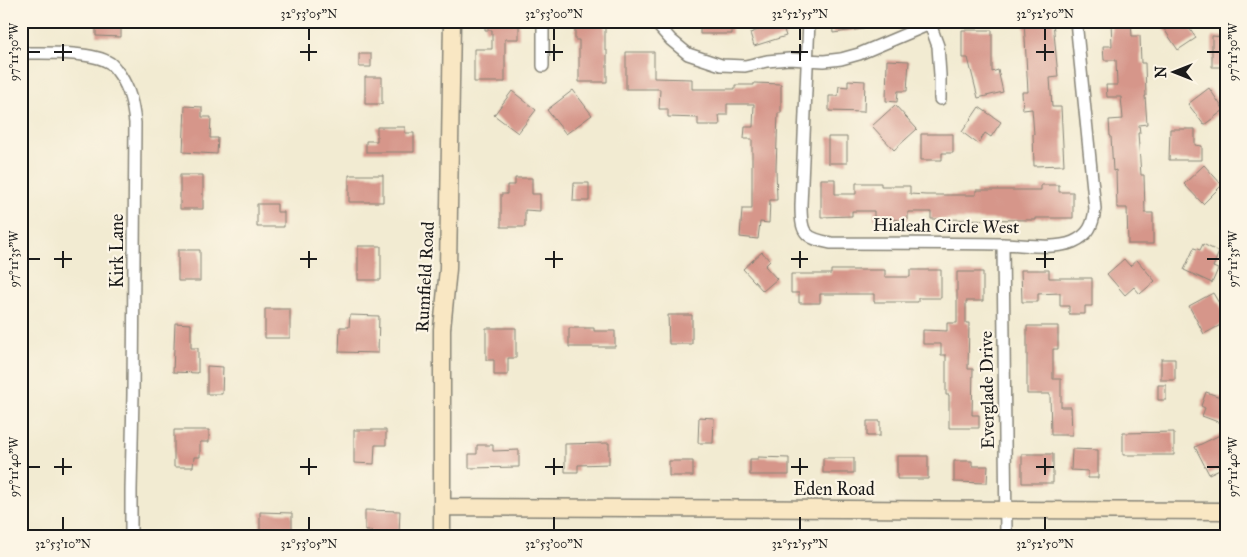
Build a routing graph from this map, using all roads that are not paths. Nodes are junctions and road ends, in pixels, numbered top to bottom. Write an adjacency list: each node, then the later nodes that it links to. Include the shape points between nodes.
1 (452, 21): 12 (street, Rumfield Road, via 448,269 442,329)
2 (543, 21): 9 (street)
3 (654, 21): 8 (street, via 688,54 721,65)
4 (809, 21): 8 (street)
5 (1076, 21): 11 (street, Hialeah Circle West, via 1095,209 1093,223 1085,235 1057,246)
6 (934, 23): 8 (street, via 859,54 841,59); 10 (street)
7 (21, 53): 15 (street, Kirk Lane, via 92,56 110,62 126,84 132,101 135,131)
8 (808, 60): 11 (street, Hialeah Circle West, via 801,205 801,224 806,234 831,243)
9 (543, 66)
10 (940, 99)
11 (1002, 244): 13 (street, Everglade Drive)
12 (442, 507): 13 (street, Eden Road); 16 (street, Rumfield Road)
13 (1006, 510): 14 (street, Eden Road); 17 (street, Everglade Drive)
14 (1226, 511)
15 (132, 536)
16 (442, 536)
17 (1006, 536)

